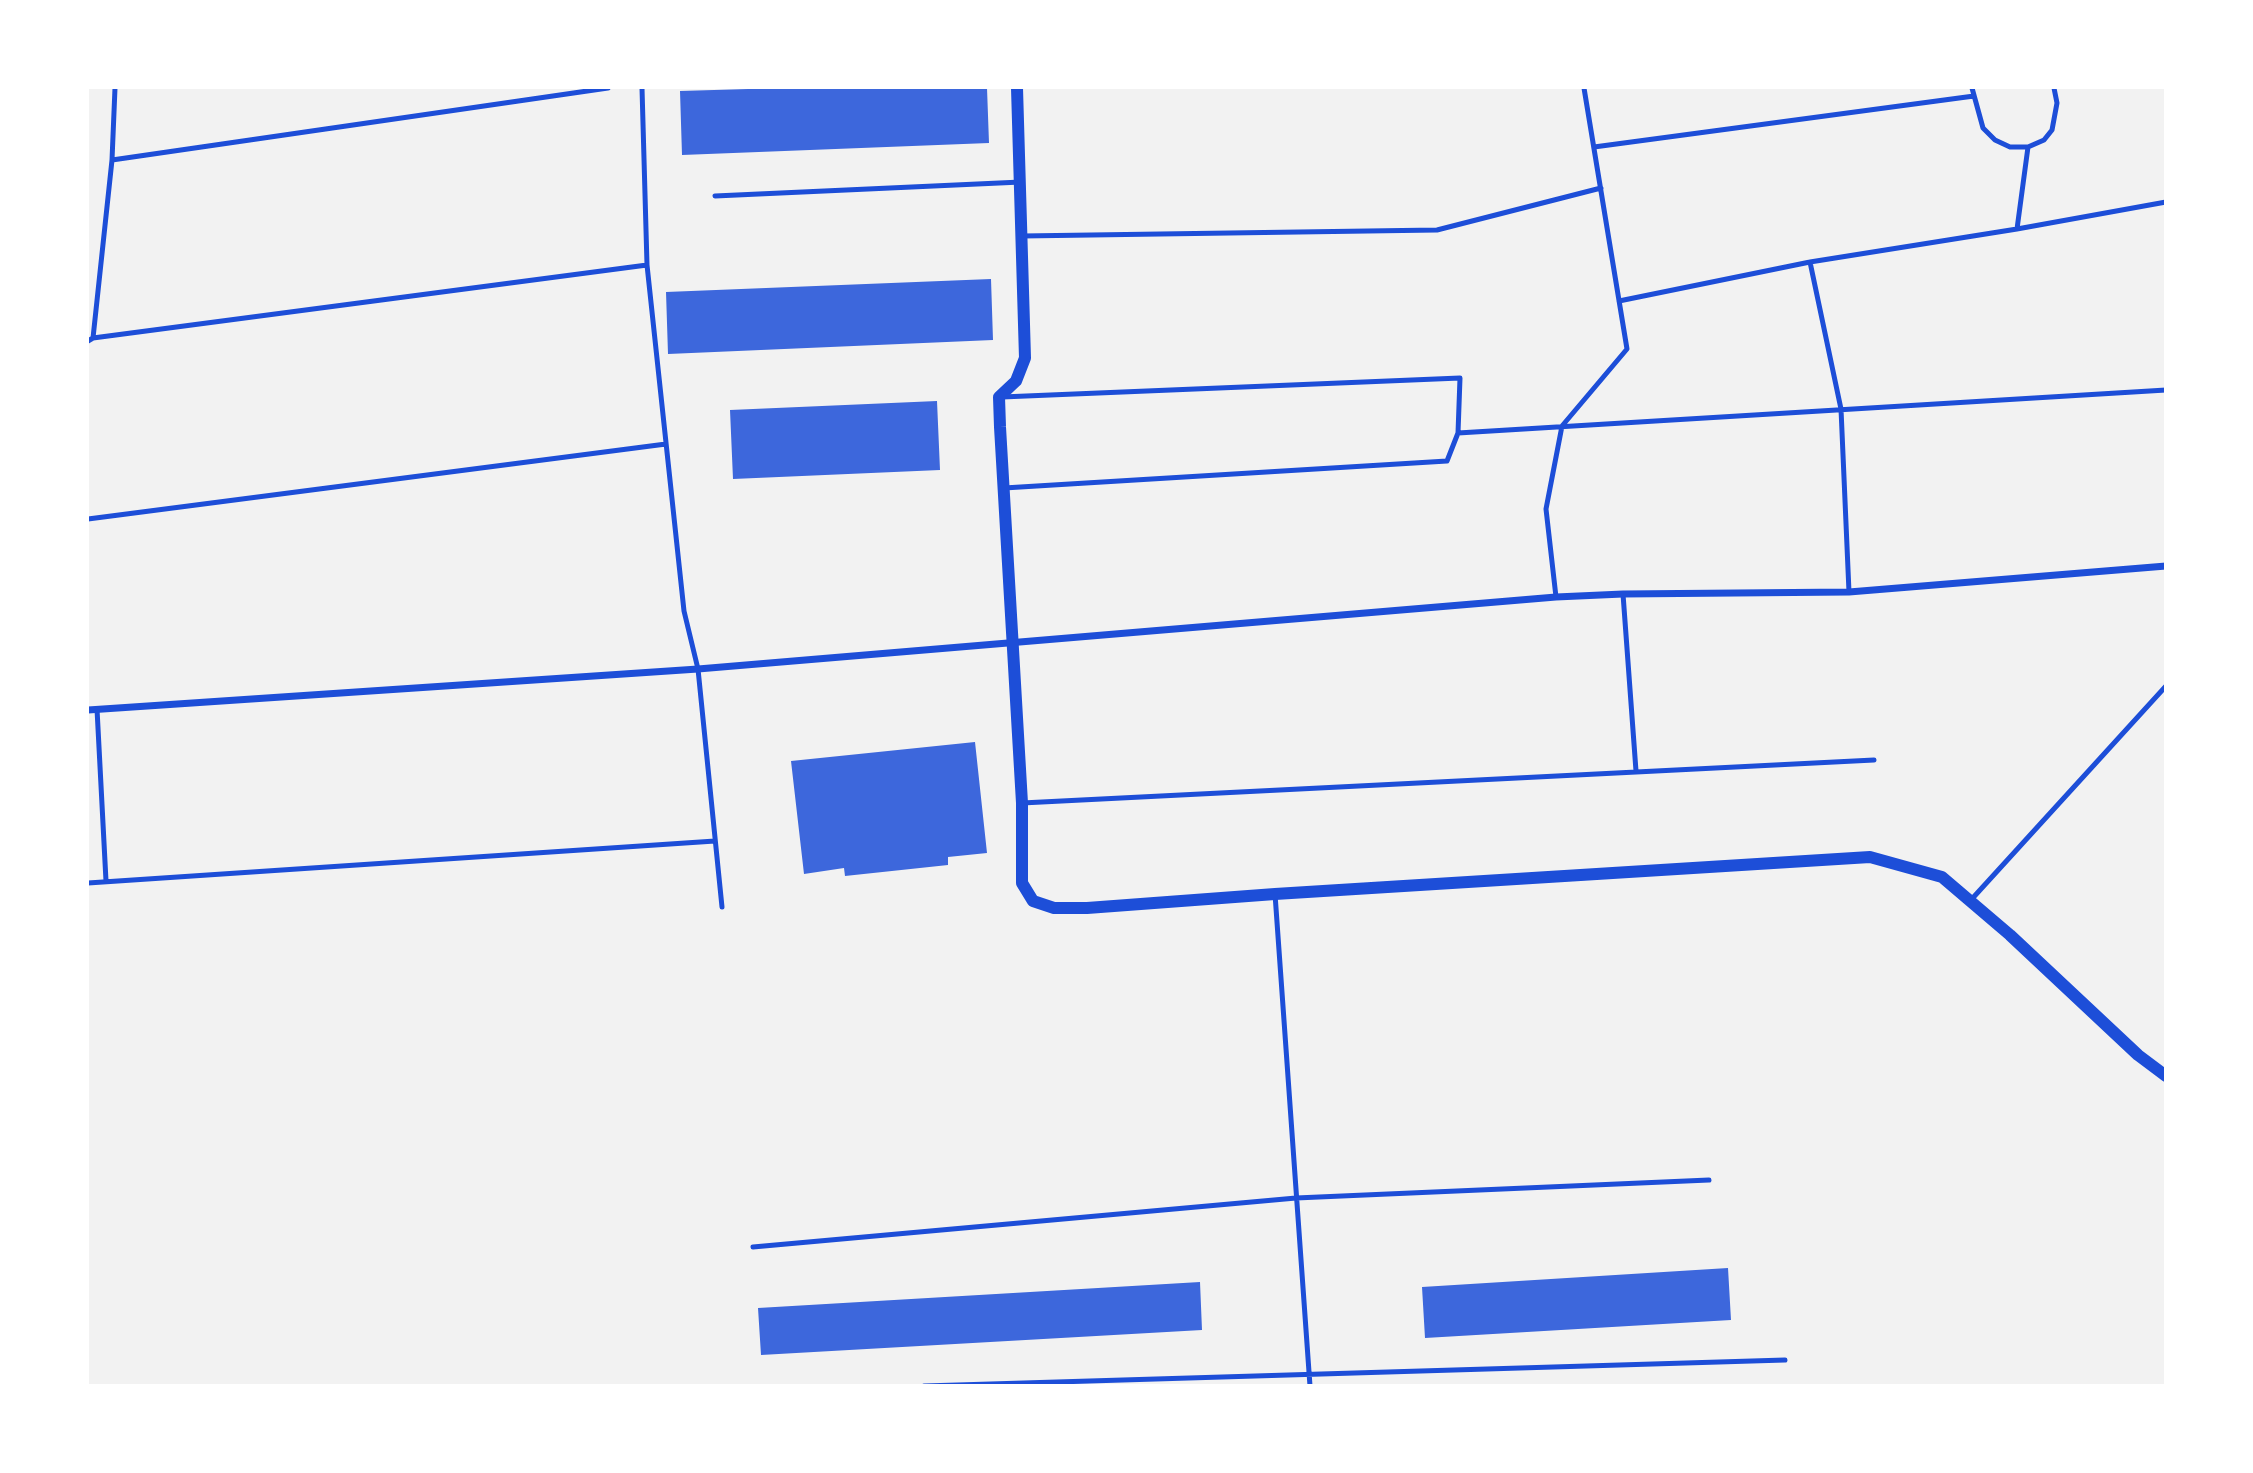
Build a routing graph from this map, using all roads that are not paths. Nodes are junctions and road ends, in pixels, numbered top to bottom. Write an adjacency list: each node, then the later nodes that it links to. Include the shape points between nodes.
1 (115, 88): 11 (lane)
2 (608, 88): 11 (lane)
3 (642, 88): 19 (lane)
4 (1017, 88): 12 (street)
5 (1584, 88): 9 (lane)
6 (1972, 88): 8 (lane)
7 (2054, 88): 10 (lane, via 2057,103 2052,130 2044,140)
8 (1974, 96): 9 (lane); 10 (lane, via 1983,128 1995,140 2010,147)
9 (1594, 147): 13 (lane)
10 (2028, 147): 16 (lane)
11 (112, 160): 21 (lane)
12 (1021, 183): 14 (lane); 17 (street)
13 (1601, 188): 17 (lane, via 1437,230); 20 (lane)
14 (715, 196)
15 (2165, 202): 16 (lane)
16 (2017, 229): 18 (lane)
17 (1022, 236): 23 (street, via 1025,358 1016,381)
18 (1810, 262): 20 (lane); 24 (lane)
19 (647, 265): 21 (lane); 27 (lane)
20 (1619, 301): 25 (lane, via 1627,349)
21 (90, 340)
22 (2165, 390): 24 (lane)
23 (999, 397): 26 (lane, via 1460,378); 28 (street)
24 (1841, 409): 25 (lane); 31 (lane)
25 (1562, 426): 26 (lane); 33 (lane, via 1546,509)
26 (1458, 433): 28 (lane, via 1447,461)
27 (666, 444): 29 (lane); 35 (lane, via 684,611)
28 (1003, 488): 34 (street)
29 (88, 519)
30 (2165, 566): 31 (street)
31 (1849, 592): 32 (street)
32 (1623, 594): 33 (street); 40 (lane)
33 (1556, 597): 34 (street)
34 (1012, 641): 35 (street); 41 (street)
35 (698, 669): 37 (street); 42 (lane)
36 (2165, 687): 46 (lane)
37 (97, 709): 38 (street); 43 (lane)
38 (88, 710)
39 (1874, 760): 40 (lane)
40 (1636, 771): 41 (lane)
41 (1022, 803): 45 (street, via 1022,883 1033,901 1054,908 1087,908)
42 (715, 841): 43 (lane); 47 (lane)
43 (106, 881): 44 (lane)
44 (88, 883)
45 (1275, 894): 46 (street, via 1870,857 1941,877); 50 (lane)
46 (1970, 901): 48 (street)
47 (722, 907)
48 (2165, 1076)
49 (1709, 1180): 50 (lane)
50 (1296, 1198): 51 (lane); 53 (lane)
51 (753, 1247)
52 (1785, 1360): 53 (lane)
53 (1309, 1373): 54 (lane); 55 (lane)
54 (924, 1385)
55 (1310, 1385)

